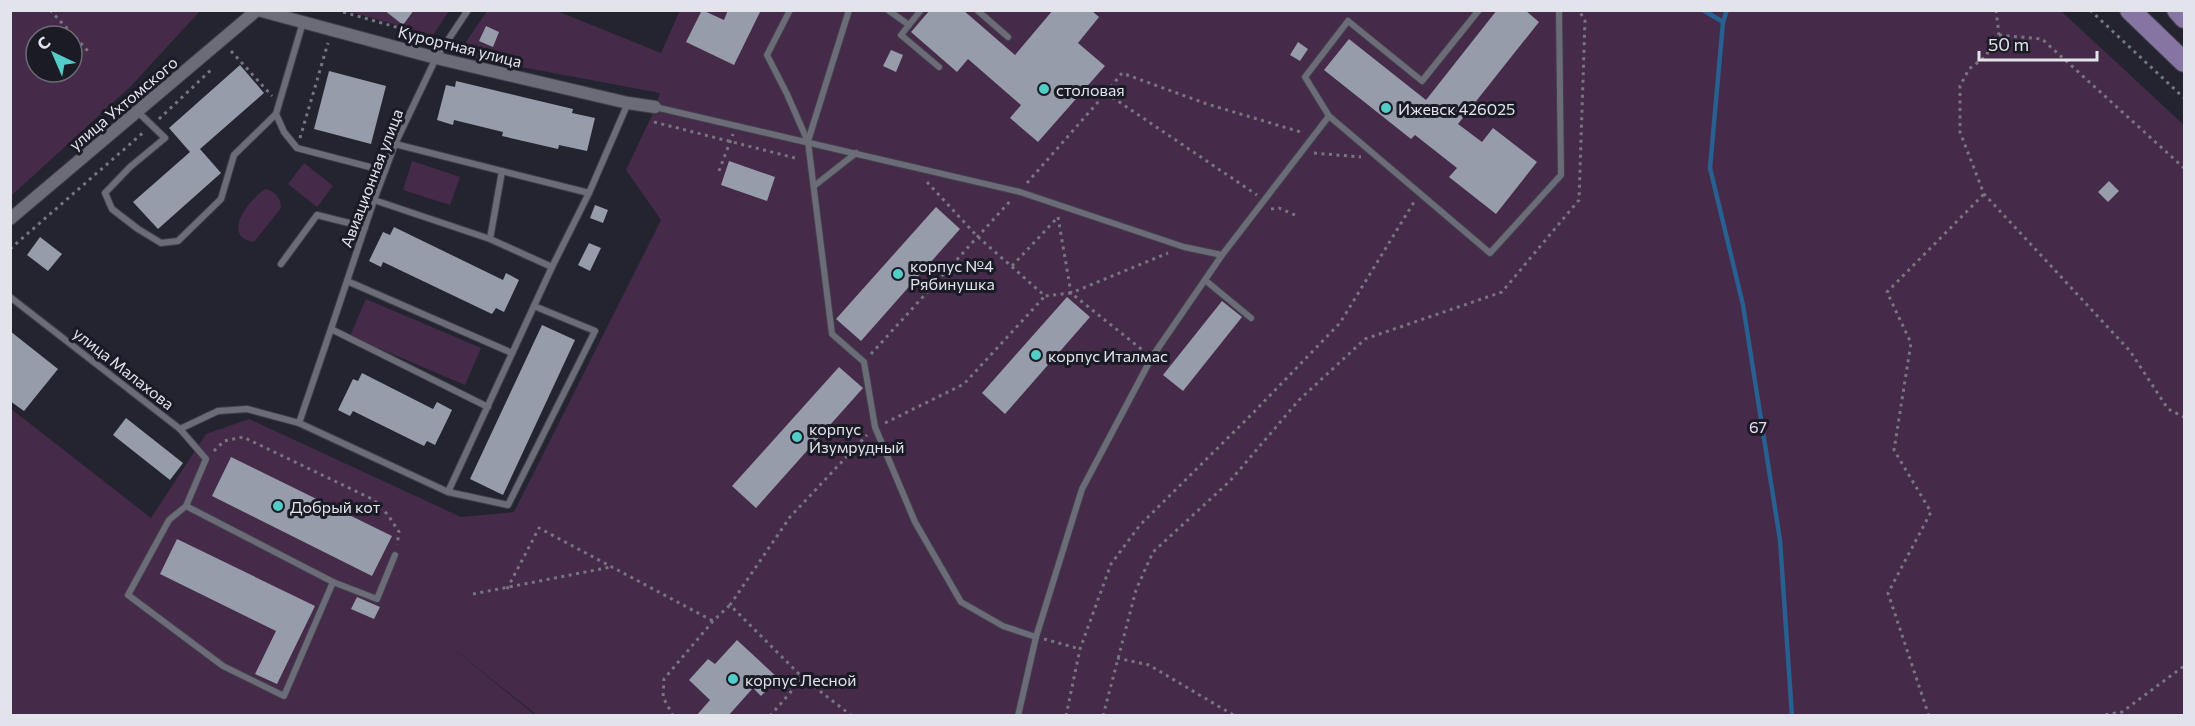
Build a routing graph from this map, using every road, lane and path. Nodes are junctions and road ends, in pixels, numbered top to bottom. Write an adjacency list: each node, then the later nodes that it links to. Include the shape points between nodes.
1 (50, 10): 25 (path)
2 (257, 10): 18 (street, Курортная улица); 34 (street, улица Ухтомского)
3 (336, 10): 23 (path)
4 (468, 10): 23 (lane, Авиационная улица)
5 (790, 10): 41 (lane, via 767,55)
6 (849, 10): 41 (lane)
7 (888, 10): 19 (lane)
8 (921, 10): 19 (lane)
9 (977, 10): 22 (lane)
10 (1479, 10): 36 (lane, via 1422,81 1348,21 1305,77)
11 (1558, 10): 56 (lane, via 1561,175 1490,253)
12 (1579, 10): 101 (path, via 1585,21 1579,200 1502,292 1365,339 1299,400 1230,481 1153,552 1136,590)
13 (1996, 10): 21 (path)
14 (2090, 10): 30 (path)
15 (2130, 10): 27 (main road)
16 (2177, 10): 17 (main road)
17 (2184, 18)
18 (303, 22): 20 (street, Курортная улица); 32 (lane)
19 (909, 25): 28 (lane, via 901,35)
20 (332, 30): 26 (street, Курортная улица); 43 (path)
21 (1999, 35): 49 (path, via 2042,39); 57 (path, via 1986,57 1969,69 1960,86 1960,132)
22 (1008, 37)
23 (447, 41): 26 (lane, Авиационная улица)
24 (231, 51): 32 (path)
25 (89, 52)
26 (436, 58): 31 (street, Курортная улица); 42 (lane, Авиационная улица)
27 (2184, 62)
28 (939, 67)
29 (1106, 93): 39 (path, via 1122,73 1207,104); 54 (path); 59 (path)
30 (2184, 98)
31 (628, 104): 33 (street, Курортная улица); 55 (lane)
32 (279, 105): 35 (lane)
33 (655, 107): 38 (lane)
34 (138, 112): 35 (lane, via 165,138 105,193 112,209 161,243 178,241 221,199 234,155); 62 (street, улица Ухтомского)
35 (276, 114): 43 (lane)
36 (1329, 116): 39 (lane); 46 (lane)
37 (650, 120): 40 (path)
38 (736, 127): 40 (path); 41 (lane)
39 (1315, 136): 44 (lane)
40 (730, 142): 47 (path); 52 (path)
41 (808, 142): 45 (lane); 47 (lane)
42 (395, 144): 50 (lane, Авиационная улица); 51 (lane)
43 (297, 148): 50 (lane)
44 (1303, 152): 46 (path); 59 (lane)
45 (856, 153): 48 (lane); 53 (lane)
46 (1382, 159): 56 (lane)
47 (811, 162): 53 (lane)
48 (911, 165): 54 (lane); 66 (path)
49 (2184, 168)
50 (385, 171): 58 (lane, Авиационная улица)
51 (502, 171): 55 (lane); 67 (lane)
52 (719, 171)
53 (814, 186): 83 (lane, via 832,334)
54 (1020, 192): 60 (lane); 66 (path)
55 (589, 193): 72 (lane)
56 (1419, 193): 100 (path, via 1340,323 1134,533 1111,564)
57 (1984, 194): 85 (path, via 2130,351 2168,409); 111 (path, via 1887,292 1911,343 1894,450 1931,512 1888,593)
58 (374, 200): 65 (lane, Авиационная улица); 67 (lane)
59 (1265, 200): 61 (lane)
60 (1063, 205): 64 (path); 68 (lane)
61 (1257, 210): 63 (path, via 1279,208); 69 (lane)
62 (12, 214)
63 (1294, 215)
64 (1058, 217): 71 (path); 75 (path)
65 (365, 227): 70 (lane, via 317,214); 74 (lane, Авиационная улица)
66 (977, 236): 71 (path); 83 (path)
67 (490, 240): 72 (lane)
68 (1184, 247): 69 (lane); 75 (path)
69 (1222, 255): 73 (lane)
70 (281, 264)
71 (1012, 266): 76 (path)
72 (552, 267): 78 (lane)
73 (1205, 280): 79 (lane); 82 (lane)
74 (348, 281): 80 (lane, Авиационная улица); 81 (lane)
75 (1071, 293): 76 (path); 82 (path)
76 (1045, 296): 87 (path, via 964,384)
77 (10, 297): 88 (lane, улица Малахова)
78 (534, 306): 81 (lane); 90 (lane, улица Малахова, via 595,331 508,504)
79 (1251, 318)
80 (331, 329): 84 (lane); 86 (lane, Авиационная улица)
81 (512, 353): 84 (lane)
82 (1152, 357): 99 (lane, via 1082,489)
83 (864, 362): 87 (lane)
84 (488, 407): 90 (lane)
85 (2184, 417)
86 (299, 423): 88 (lane, улица Малахова, via 247,409 218,411); 90 (lane, улица Малахова)
87 (875, 427): 97 (path, via 790,517); 99 (lane, via 915,522 961,602 1003,626)
88 (180, 429): 89 (lane)
89 (206, 459): 91 (lane); 92 (path, via 224,441 243,437 375,500 399,532)
90 (448, 492)
91 (186, 506): 94 (lane); 94 (lane, via 169,520 128,595 223,666 284,696)
92 (395, 555): 94 (lane, via 377,599)
93 (613, 567): 95 (path); 95 (path, via 539,528); 98 (path)
94 (333, 582)
95 (507, 588): 96 (path)
96 (473, 594)
97 (730, 605): 98 (path); 103 (path)
98 (713, 621): 104 (path, via 664,679 663,697)
99 (1036, 637): 100 (path); 107 (lane)
100 (1080, 649): 108 (path)
101 (1117, 658): 109 (path); 110 (path, via 1149,665)
102 (2184, 666): 112 (path, via 2122,712)
103 (803, 678): 105 (path); 106 (path)
104 (674, 716)
105 (770, 716)
106 (852, 716)
107 (1018, 716)
108 (1066, 716)
109 (1103, 716)
110 (1235, 716)
111 (1929, 716)
112 (2098, 716)

